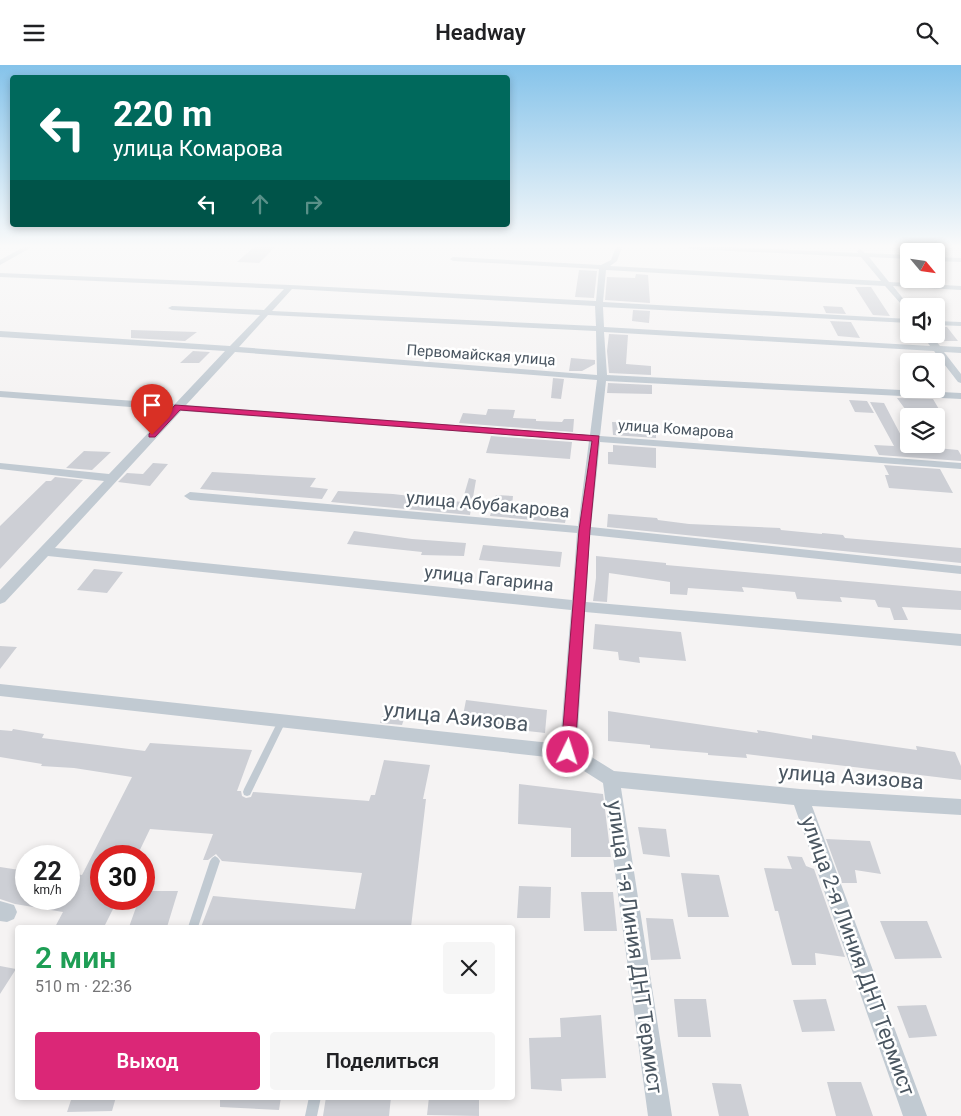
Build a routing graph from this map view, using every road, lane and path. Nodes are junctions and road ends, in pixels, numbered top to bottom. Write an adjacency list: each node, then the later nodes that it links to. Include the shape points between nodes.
1 (281, 296): 6 (street)
2 (445, 296): 4 (street)
3 (600, 296): 4 (street)
4 (599, 305): 7 (street); 10 (street)
5 (172, 308): 6 (street)
6 (265, 313): 10 (street); 13 (street)
7 (900, 321)
8 (945, 323): 9 (street)
9 (961, 324)
10 (600, 329): 14 (street); 16 (street)
11 (0, 335): 13 (street, Первомайская улица)
12 (933, 343): 14 (street)
13 (232, 349): 16 (street, Первомайская улица); 20 (street)
14 (937, 349): 15 (street); 17 (street)
15 (961, 351)
16 (602, 378): 19 (street, Первомайская улица); 21 (street)
17 (961, 380)
18 (0, 394): 20 (street, улица Комарова)
19 (961, 396)
20 (178, 407): 21 (street, улица Комарова); 24 (street)
21 (596, 438): 23 (street, улица Комарова); 26 (street)
22 (0, 466): 24 (street)
23 (961, 466)
24 (112, 478): 27 (street)
25 (190, 496): 26 (street, улица Абубакарова)
26 (584, 530): 28 (street, улица Абубакарова); 30 (street)
27 (44, 551): 29 (street); 30 (street, улица Гагарина)
28 (961, 569)
29 (0, 599)
30 (579, 605): 31 (street, улица Гагарина); 34 (street)
31 (961, 641)
32 (0, 690): 33 (street, улица Азизова)
33 (282, 721): 34 (street, улица Азизова); 36 (lane)
34 (568, 752): 35 (street, улица Азизова)
35 (610, 779): 37 (street, улица Азизова); 43 (street, улица 1-я Линия ДНТ Термист)
36 (247, 792)
37 (800, 797): 38 (street, улица Азизова); 44 (street, улица 2-я Линия ДНТ Термист)
38 (961, 807)
39 (215, 861): 40 (lane)
40 (194, 925)
41 (314, 1100): 42 (lane)
42 (311, 1116)
43 (660, 1116)
44 (915, 1116)

